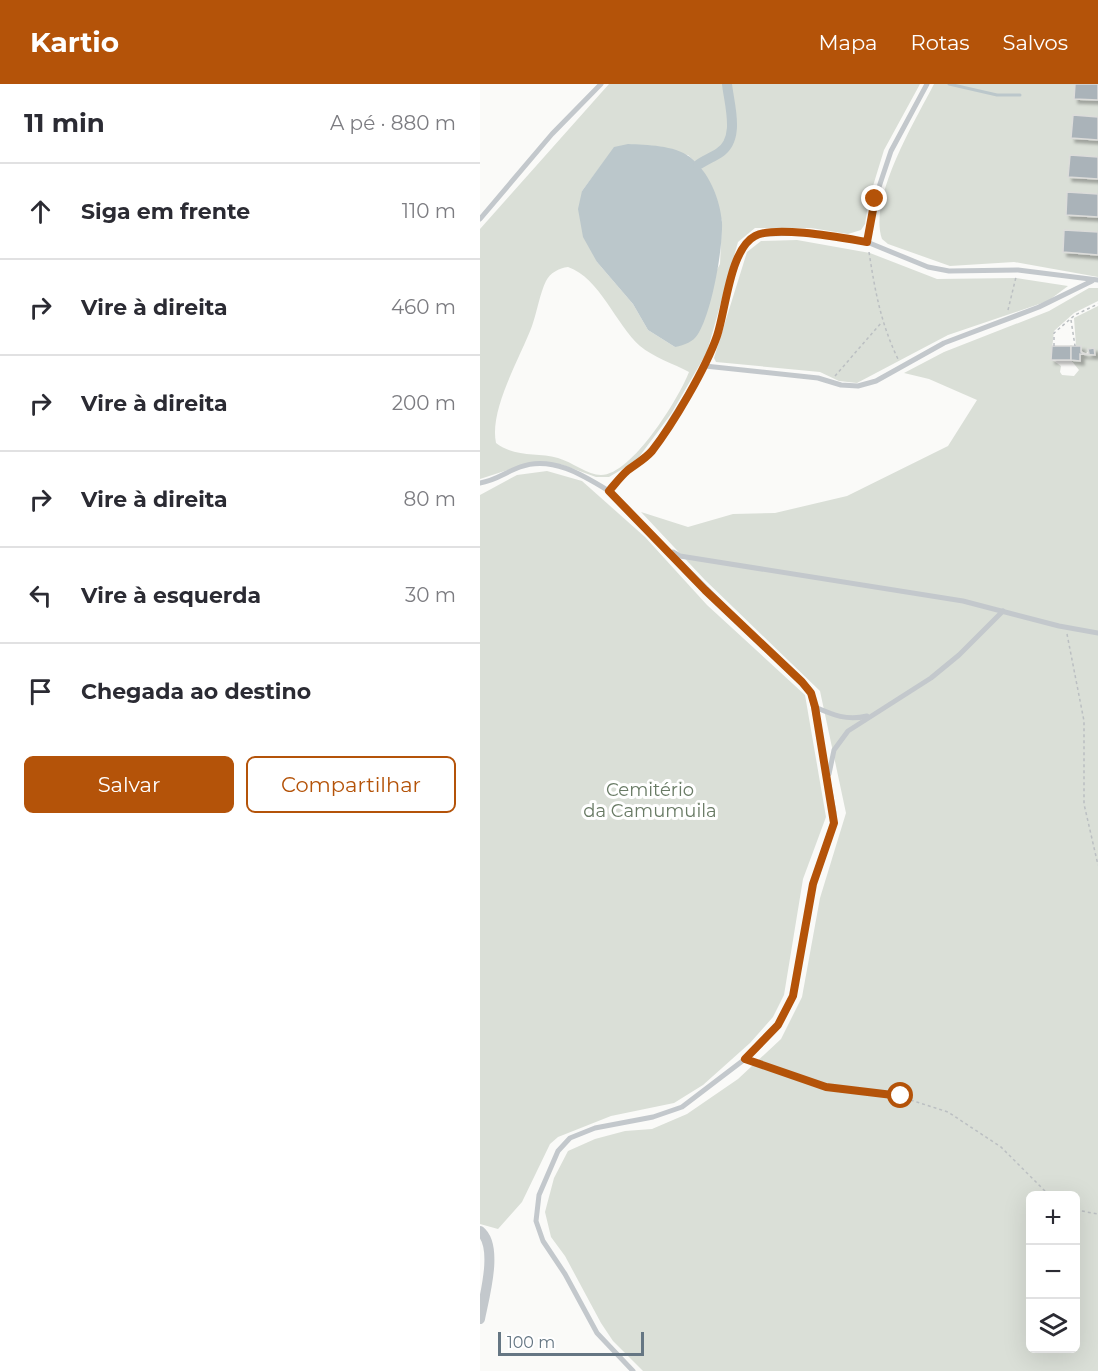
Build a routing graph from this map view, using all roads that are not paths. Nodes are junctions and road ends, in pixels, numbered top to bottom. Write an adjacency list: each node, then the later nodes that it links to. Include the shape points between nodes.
1 (601, 84): 3 (lane, via 552,134)
2 (927, 84): 4 (lane, via 891,151 875,199)
3 (480, 219)
4 (867, 242): 5 (lane, via 928,267 949,271 1018,270); 6 (lane, via 772,232 748,240 737,257)
5 (1096, 280): 6 (lane, via 1040,307 944,343 876,381 858,386)
6 (705, 366): 8 (lane, via 652,451 626,471)
7 (480, 483): 8 (lane, via 522,466 539,464 579,473)
8 (609, 491): 9 (lane)
9 (666, 548): 10 (lane, via 680,556); 12 (lane, via 802,682)
10 (1003, 610): 11 (lane); 13 (lane, via 931,678)
11 (1098, 633)
12 (815, 707): 13 (lane, via 852,719); 14 (lane)
13 (871, 715): 14 (lane, via 848,731 834,750)
14 (828, 779): 17 (lane, via 834,823 813,884 793,996 778,1025 745,1059 682,1107 570,1138 558,1151 539,1195 536,1221 543,1241 597,1333)
15 (480, 1231): 16 (street, via 489,1243 488,1282)
16 (480, 1319)
17 (633, 1371)

